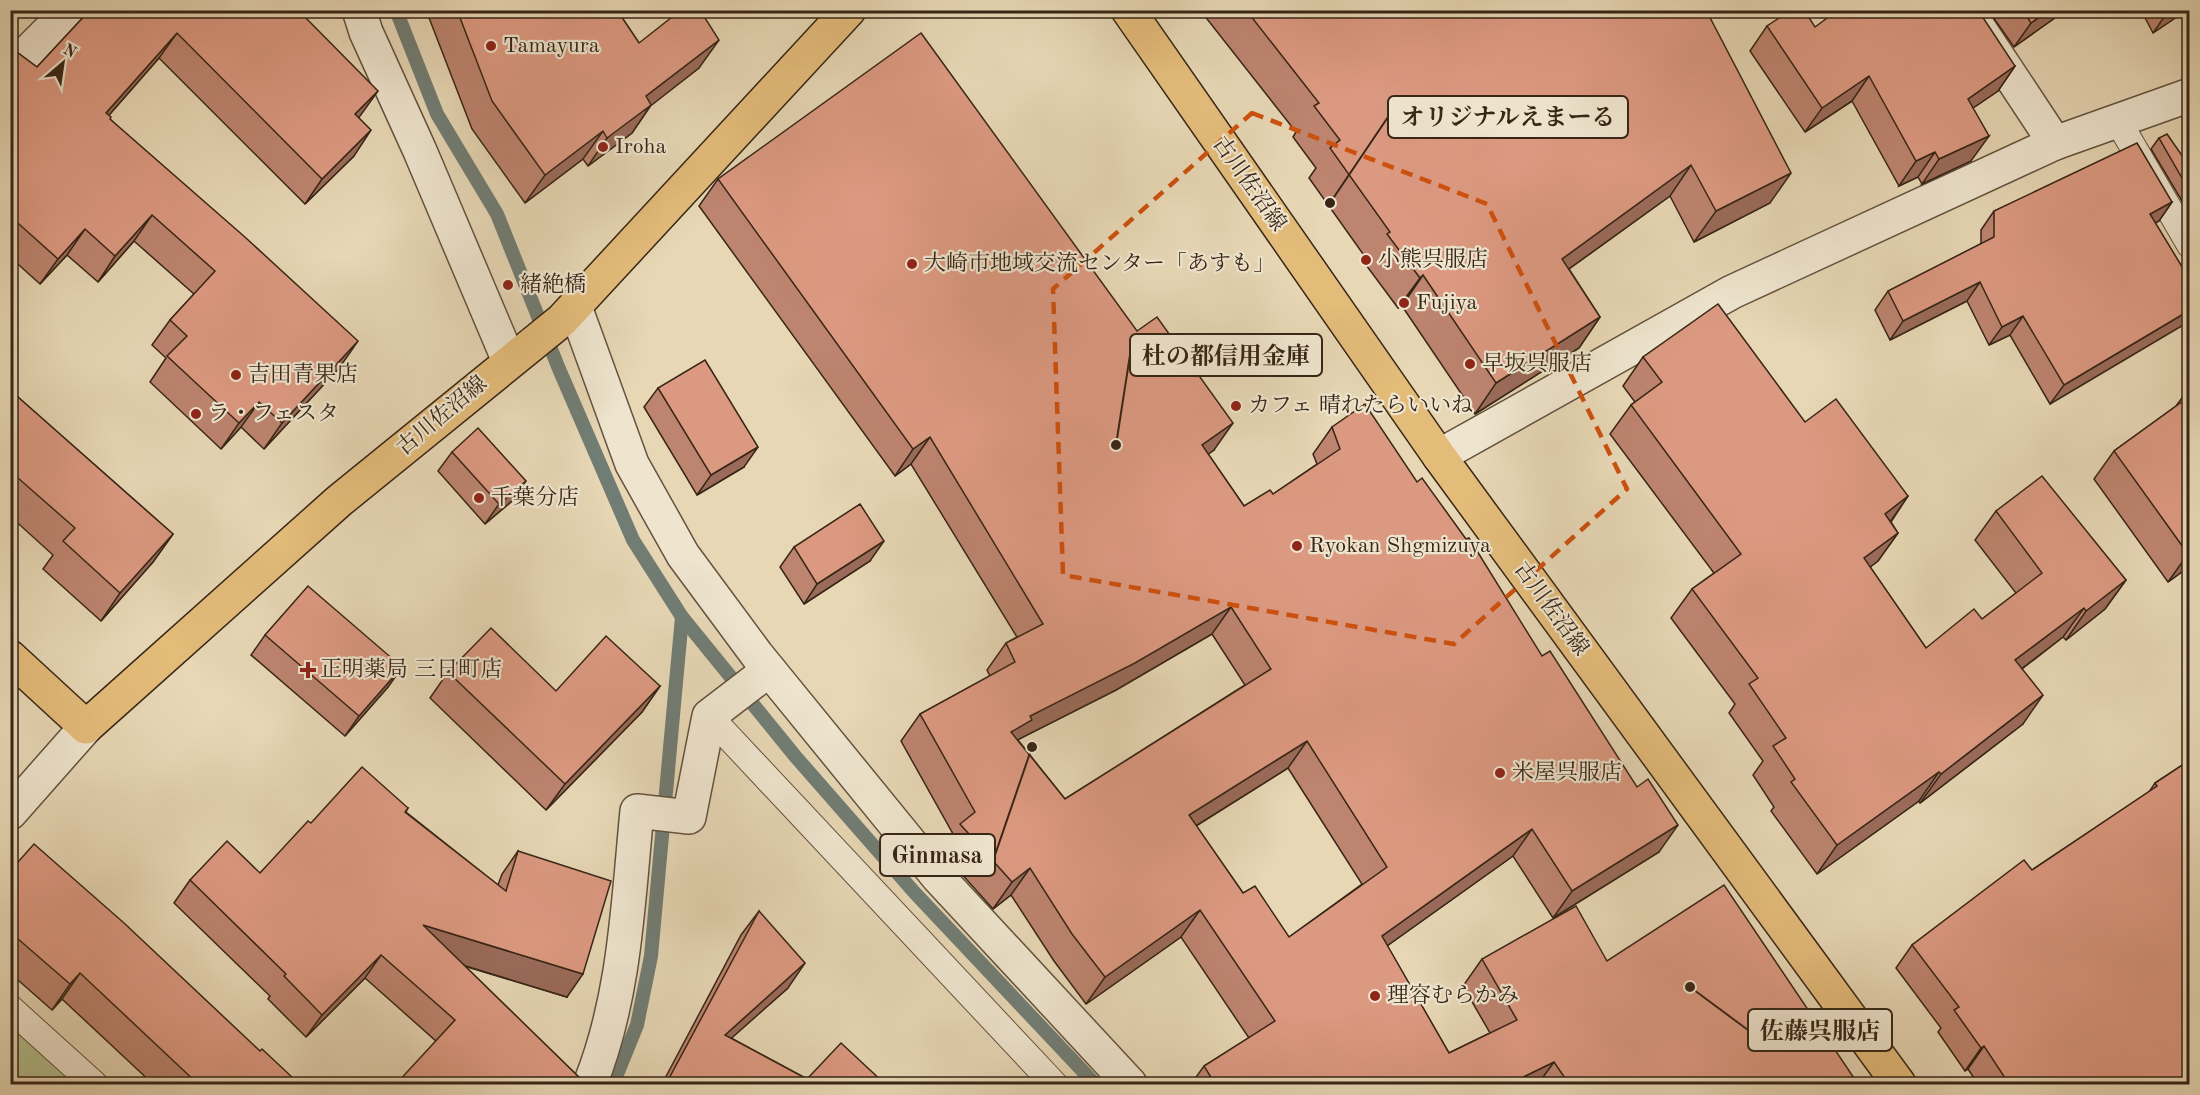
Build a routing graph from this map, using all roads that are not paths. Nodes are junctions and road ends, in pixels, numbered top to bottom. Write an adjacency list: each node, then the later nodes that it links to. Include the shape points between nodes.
1 (70, 10): 6 (street, via 16,64)
2 (359, 10): 12 (street)
3 (849, 10): 11 (main road, 古川佐沼線)
4 (1128, 10): 13 (main road, 古川佐沼線)
5 (1967, 10): 9 (street)
6 (10, 59)
7 (2190, 95): 8 (street)
8 (2118, 121): 9 (street); 10 (lane)
9 (2055, 143): 13 (street, via 1732,292)
10 (2190, 245)
11 (569, 313): 12 (main road, 古川佐沼線); 15 (street, via 632,464 683,555)
12 (518, 354): 16 (main road, 古川佐沼線, via 339,501)
13 (1439, 456): 23 (main road, 古川佐沼線)
14 (10, 657): 16 (main road)
15 (739, 693): 20 (street, via 688,817 637,811 622,966 611,1019); 21 (lane); 22 (street, via 938,877)
16 (86, 727): 17 (street)
17 (10, 813)
18 (10, 1008): 19 (lane)
19 (94, 1084)
20 (590, 1084)
21 (1054, 1084)
22 (1130, 1084)
23 (1899, 1084)

